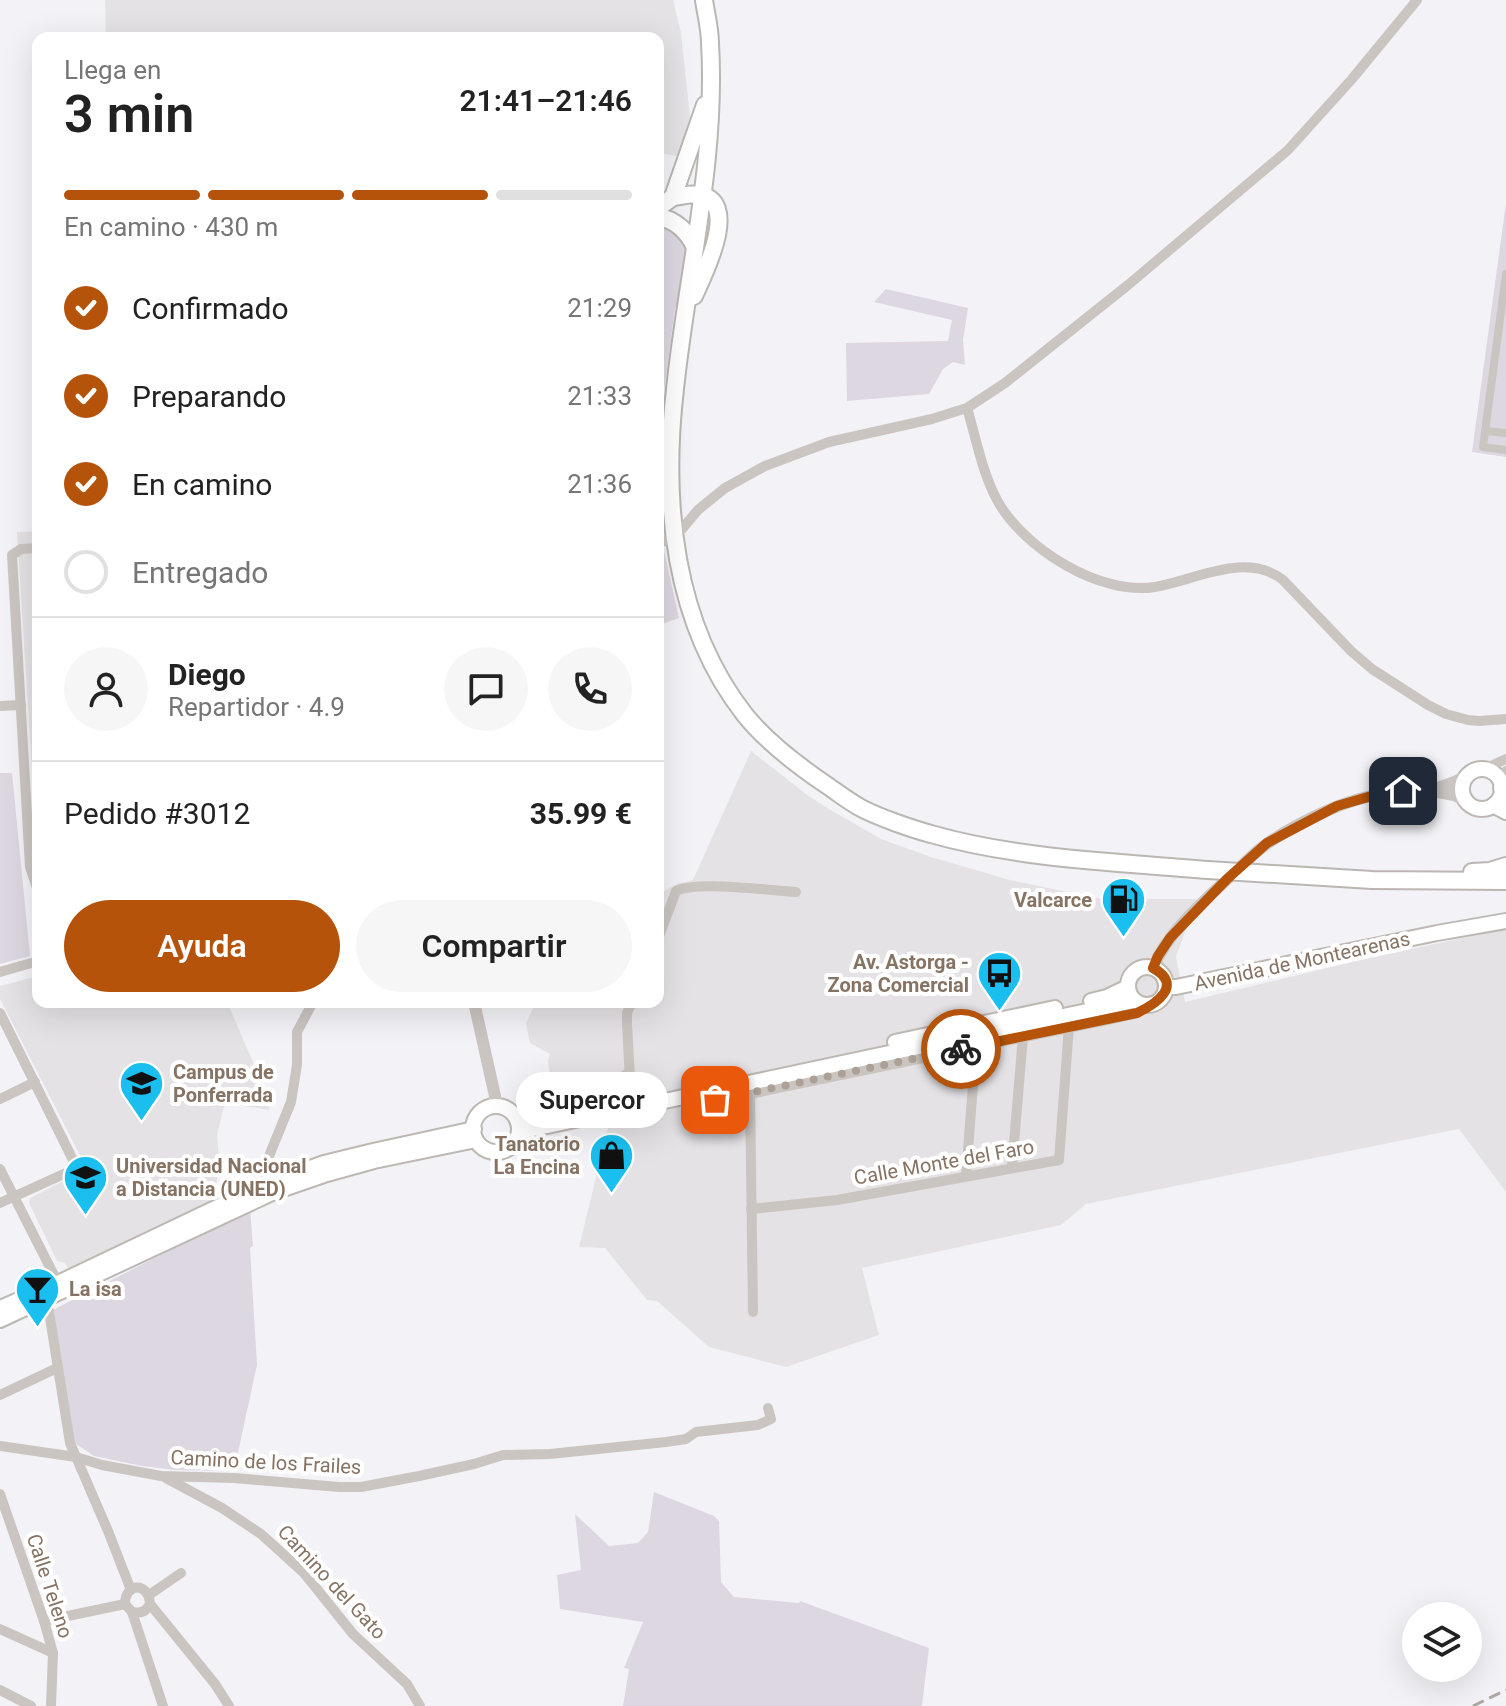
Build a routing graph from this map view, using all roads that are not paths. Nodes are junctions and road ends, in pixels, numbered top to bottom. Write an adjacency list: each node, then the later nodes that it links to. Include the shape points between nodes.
1 (704, 0): 3 (highway)
2 (1417, 0): 15 (street, via 1288,150 1128,285)
3 (711, 88): 4 (highway); 5 (highway)
4 (703, 195): 5 (highway); 8 (highway); 12 (highway, via 718,208 720,224)
5 (673, 197): 6 (highway)
6 (664, 210)
7 (664, 214): 8 (highway)
8 (701, 214): 10 (highway)
9 (664, 216): 10 (highway)
10 (695, 247): 12 (highway)
11 (1506, 274): 14 (street)
12 (686, 312): 32 (highway, bridge, via 669,467 683,585 718,675 746,716 796,764 862,809 928,834 997,850)
13 (1506, 340): 14 (street)
14 (1496, 348): 16 (street)
15 (967, 408): 19 (street, via 829,442 765,466 725,488); 23 (street, via 998,501 1025,534 1081,575 1140,589 1245,567 1272,571 1351,651 1428,705 1468,720)
16 (1485, 431): 17 (street); 18 (street, via 1483,447)
17 (1506, 433)
18 (1506, 450)
19 (682, 529)
20 (32, 548): 21 (street, via 12,555)
21 (21, 705): 22 (street); 31 (street)
22 (0, 706)
23 (1506, 719)
24 (1506, 759): 25 (street)
25 (1484, 769): 26 (main road); 28 (main road, via 1497,776)
26 (1467, 776): 27 (street); 29 (main road, via 1462,785)
27 (1430, 790): 29 (street); 38 (street, via 1337,806 1267,843 1170,938)
28 (1503, 792): 29 (main road, via 1483,809)
29 (1466, 801)
30 (1506, 866): 32 (highway)
31 (32, 871)
32 (1339, 878): 33 (highway)
33 (1506, 881)
34 (796, 892): 36 (street, via 683,888 676,891)
35 (1506, 921): 40 (main road, Avenida de Montearenas)
36 (664, 923)
37 (32, 963): 39 (street)
38 (1153, 968): 40 (main road); 41 (main road, via 1133,972)
39 (0, 972)
40 (1166, 987): 42 (main road, via 1161,999)
41 (1131, 994): 42 (main road, via 1142,1005); 56 (main road); 63 (main road)
42 (1150, 1005): 47 (street, via 1137,1013)
43 (310, 1008): 68 (street, via 297,1032 291,1102 267,1161)
44 (475, 1008): 61 (street)
45 (629, 1008): 52 (street)
46 (0, 1013): 49 (street)
47 (1069, 1026): 48 (street); 65 (street, Calle Monte del Faro, via 1059,1160)
48 (1023, 1036): 51 (street); 65 (street)
49 (13, 1037): 50 (street); 53 (street)
50 (0, 1042)
51 (976, 1046): 57 (street); 67 (street)
52 (629, 1072): 54 (street); 56 (street)
53 (35, 1082): 59 (street); 69 (street, via 77,1168)
54 (612, 1085): 55 (street); 56 (street, via 626,1086)
55 (579, 1092): 58 (street); 62 (street)
56 (630, 1093): 62 (main road)
57 (750, 1094): 60 (street); 71 (street)
58 (555, 1097)
59 (0, 1099)
60 (715, 1100)
61 (494, 1106): 63 (main road, via 510,1111); 64 (main road, via 475,1121)
62 (571, 1109): 63 (main road)
63 (518, 1126): 64 (main road, via 514,1143 503,1151 480,1145)
64 (475, 1134): 68 (main road, via 324,1163)
65 (1012, 1167): 67 (street, Calle Monte del Faro)
66 (0, 1169): 69 (street)
67 (966, 1176): 71 (street, Calle Monte del Faro, via 837,1200)
68 (270, 1188): 72 (main road); 73 (main road)
69 (14, 1197): 70 (street); 72 (street)
70 (0, 1203)
71 (751, 1209): 75 (street)
72 (58, 1283): 74 (main road)
73 (42, 1301): 76 (main road); 77 (street, via 48,1307)
74 (0, 1308)
75 (753, 1312)
76 (0, 1320)
77 (57, 1368): 78 (street); 81 (street)
78 (0, 1395)
79 (768, 1408): 82 (street, Camino de los Frailes, via 771,1419 758,1425 696,1432 686,1439 503,1455 361,1487)
80 (0, 1446): 81 (street, Camino de los Frailes)
81 (76, 1457): 82 (street, Camino de los Frailes); 87 (street)
82 (161, 1476): 98 (street, Camino del Gato, via 261,1534 407,1684)
83 (0, 1494): 85 (street, Calle Teleno)
84 (0, 1511): 85 (street, Calle Teleno)
85 (6, 1525): 90 (street, Calle Teleno)
86 (181, 1573): 88 (street)
87 (131, 1590): 88 (street, via 141,1588); 89 (street, via 125,1596)
88 (149, 1599): 89 (street, via 141,1613); 97 (street)
89 (128, 1608): 90 (street); 96 (street)
90 (44, 1621): 92 (street, Calle Teleno)
91 (0, 1629): 92 (street)
92 (53, 1653): 95 (street, Calle Teleno)
93 (0, 1690): 94 (street)
94 (31, 1706)
95 (51, 1706)
96 (163, 1706)
97 (229, 1706)
98 (420, 1706)

